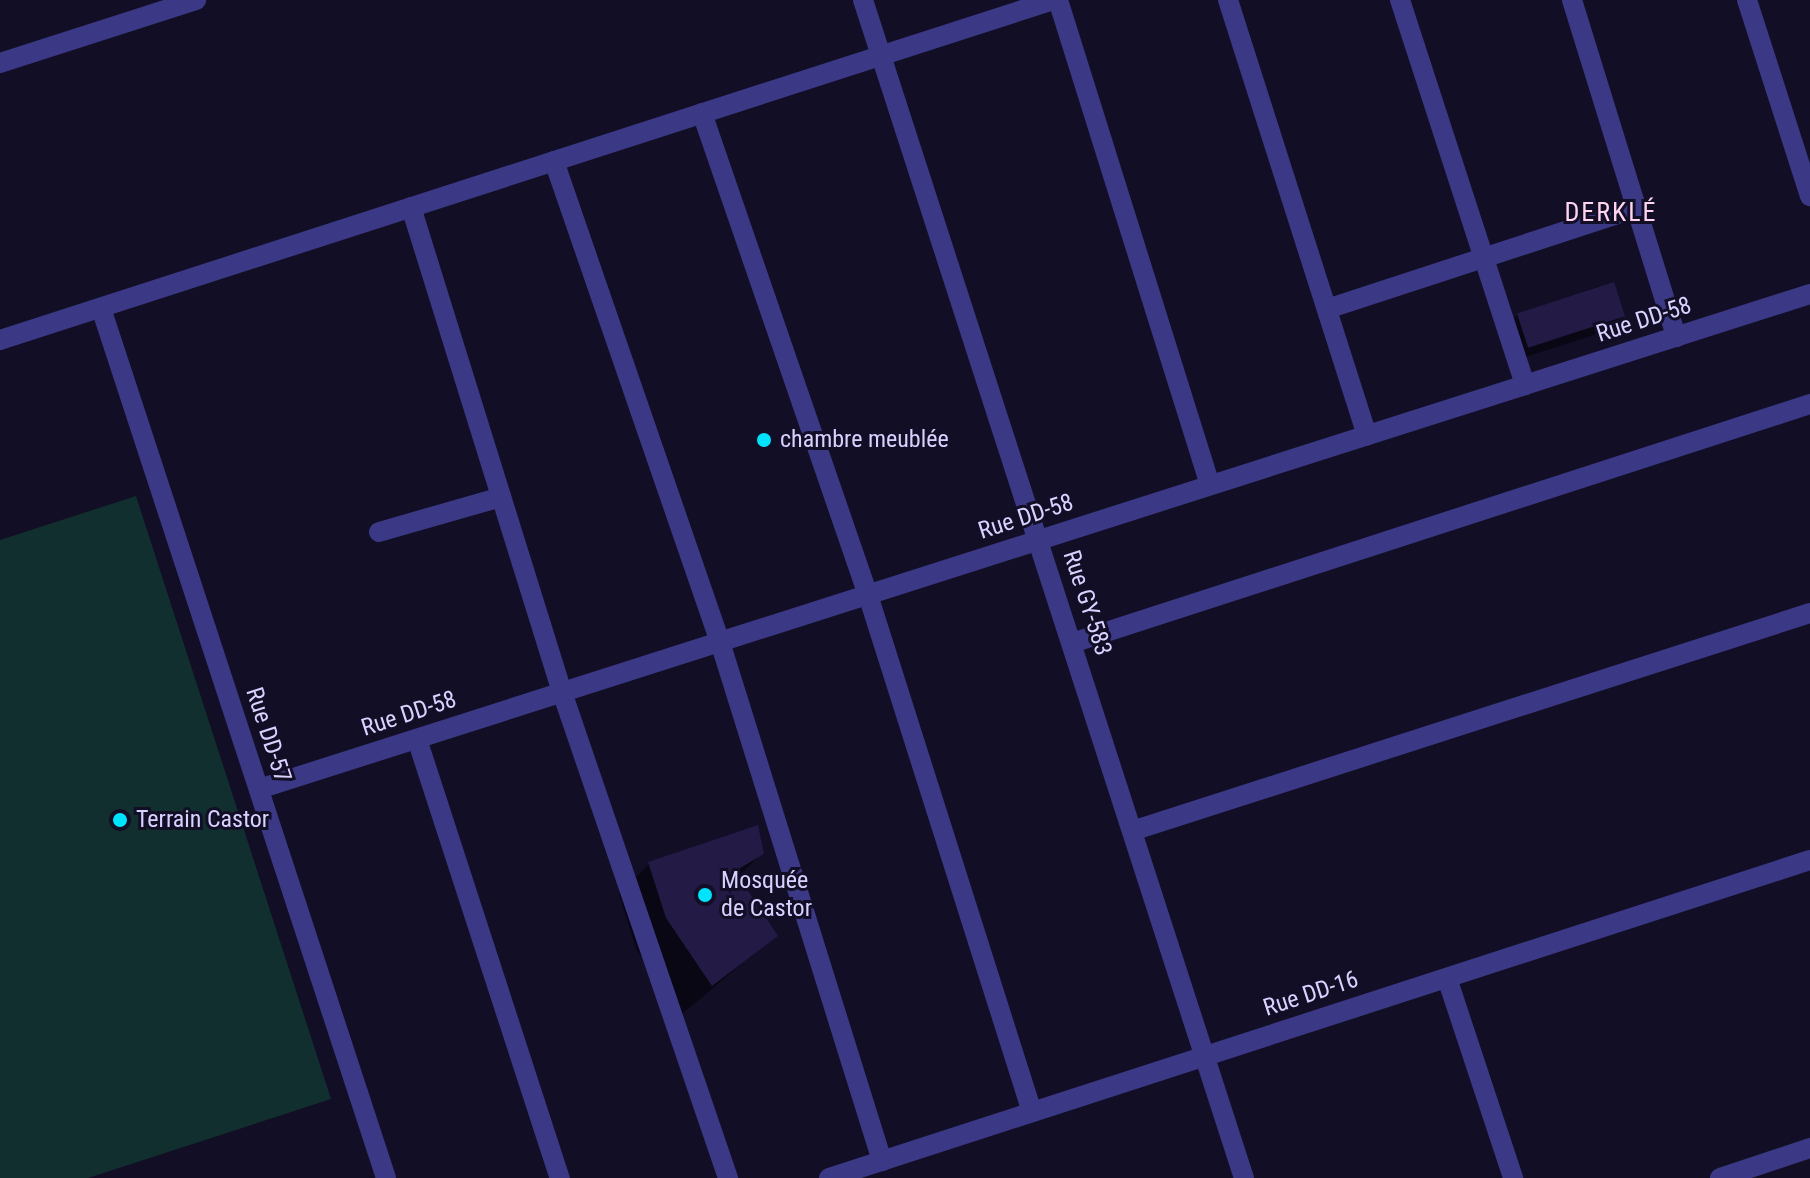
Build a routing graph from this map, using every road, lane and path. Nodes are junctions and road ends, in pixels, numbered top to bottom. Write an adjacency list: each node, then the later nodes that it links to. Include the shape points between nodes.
1 (196, 0): 9 (street)
2 (863, 0): 8 (street, Rue GY-583)
3 (1056, 0): 8 (street); 24 (street)
4 (1228, 0): 18 (street)
5 (1400, 0): 15 (street)
6 (1572, 0): 14 (street)
7 (1747, 0): 12 (street)
8 (881, 55): 10 (street); 27 (street, Rue GY-583)
9 (0, 63)
10 (702, 113): 11 (street); 28 (street)
11 (554, 161): 13 (street); 30 (street)
12 (1810, 196)
13 (411, 207): 17 (street); 25 (street)
14 (1636, 208): 15 (street); 19 (street)
15 (1484, 257): 18 (street); 21 (street)
16 (1810, 294): 19 (street, Rue DD-58)
17 (101, 308): 20 (street); 34 (street, Rue DD-57)
18 (1327, 309): 23 (street)
19 (1676, 337): 21 (street, Rue DD-58)
20 (0, 340)
21 (1525, 385): 23 (street, Rue DD-58)
22 (1810, 404): 31 (street)
23 (1367, 435): 24 (street, Rue DD-58)
24 (1210, 485): 27 (street, Rue DD-58)
25 (501, 497): 26 (street); 32 (street)
26 (379, 532)
27 (1039, 540): 28 (street, Rue DD-58); 31 (street, Rue GY-583)
28 (868, 595): 30 (street, Rue DD-58); 39 (street)
29 (1810, 613): 35 (street)
30 (720, 642): 32 (street, Rue DD-58); 41 (street)
31 (1072, 643): 35 (street, Rue GY-583)
32 (562, 692): 33 (street, Rue DD-58); 44 (street)
33 (417, 739): 34 (street, Rue DD-58); 43 (street)
34 (259, 789): 42 (street, Rue DD-57)
35 (1132, 831): 38 (street, Rue GY-583)
36 (1810, 860): 37 (street, Rue DD-16)
37 (1447, 978): 38 (street, Rue DD-16); 47 (street)
38 (1204, 1056): 39 (street, Rue DD-16); 46 (street, Rue GY-583)
39 (1032, 1112): 41 (street, Rue DD-16)
40 (1810, 1148): 48 (street)
41 (882, 1161): 45 (street, Rue DD-16)
42 (386, 1178)
43 (560, 1178)
44 (728, 1178)
45 (829, 1178)
46 (1244, 1178)
47 (1513, 1178)
48 (1720, 1178)

